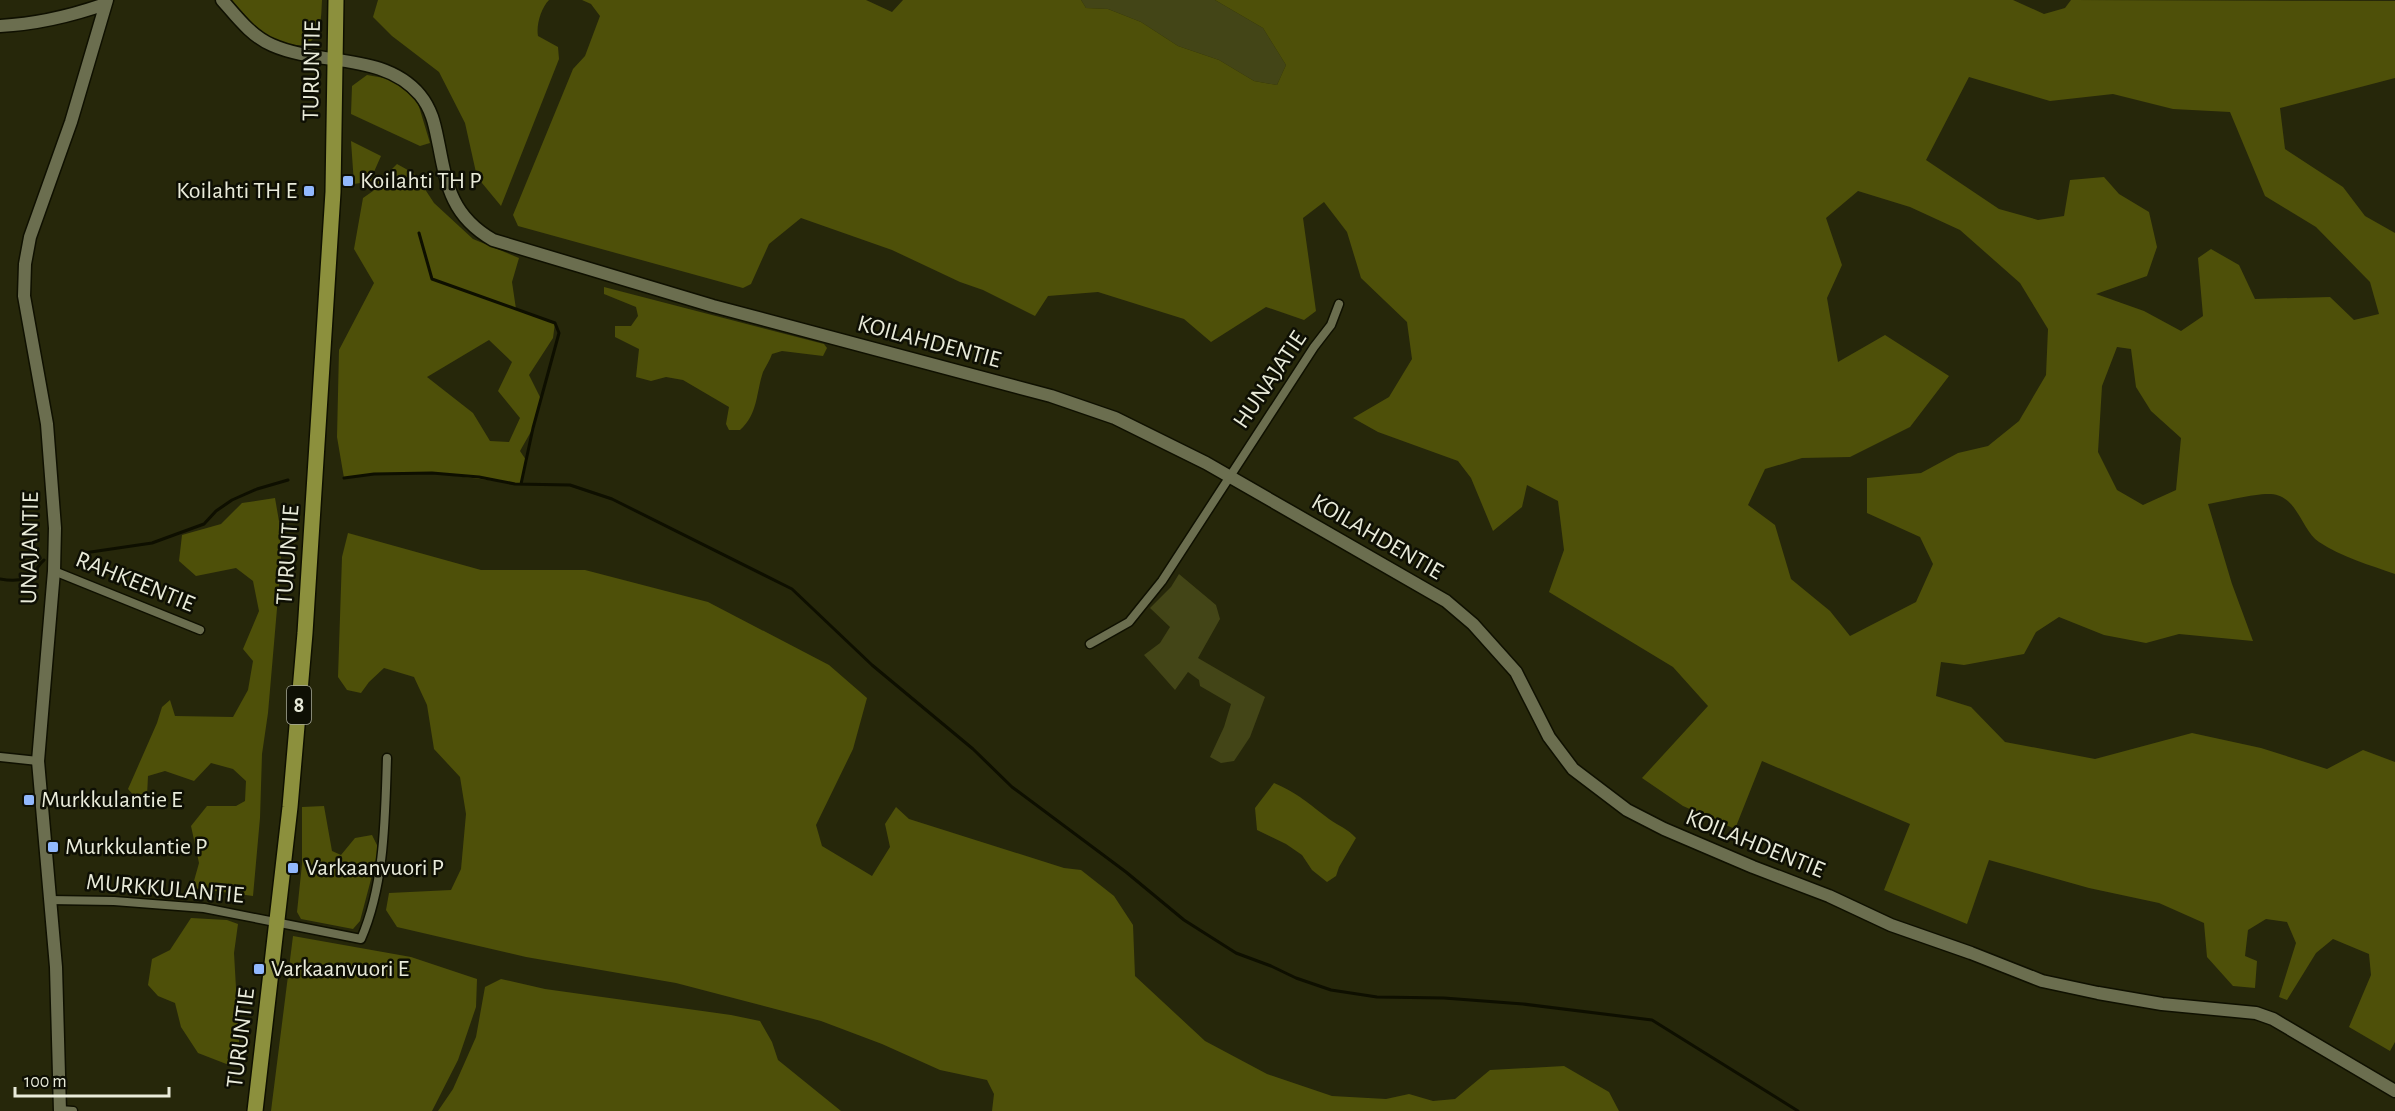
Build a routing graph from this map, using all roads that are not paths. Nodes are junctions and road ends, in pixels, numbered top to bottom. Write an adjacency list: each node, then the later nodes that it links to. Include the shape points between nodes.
1 (222, 0): 5 (street, KOILAHDENTIE, via 249,30 270,44 313,57)
2 (336, 0): 5 (highway, TURUNTIE / 8)
3 (106, 2): 4 (street, via 81,13); 8 (street, UNAJANTIE, via 30,237 25,264 24,296 47,424 53,482)
4 (0, 26)
5 (334, 58): 7 (street, KOILAHDENTIE, via 386,70 420,95 434,118 446,178 459,211 493,240 713,306 1051,396 1116,418); 15 (highway, TURUNTIE / 8, via 332,203 305,633)
6 (1338, 304): 7 (street, HUNAJATIE, via 1331,326)
7 (1229, 476): 10 (street, HUNAJATIE, via 1162,581 1129,622); 16 (street, KOILAHDENTIE, via 1446,601 1473,624 1516,672 1549,737 1573,769 1628,810 1664,829 1891,925 2042,981 2162,1004 2256,1013 2273,1019)
8 (54, 571): 9 (street, RAHKEENTIE); 13 (street, UNAJANTIE)
9 (200, 630)
10 (1090, 644)
11 (0, 757): 13 (street)
12 (387, 758): 15 (street, MURKKULANTIE, via 384,840 370,918 362,939)
13 (38, 761): 14 (street, UNAJANTIE)
14 (49, 900): 15 (street, MURKKULANTIE, via 204,908); 17 (street, UNAJANTIE, via 57,987)
15 (277, 923): 19 (highway, TURUNTIE / 8)
16 (2395, 1091)
17 (60, 1110): 18 (street)
18 (73, 1111)
19 (255, 1111)

